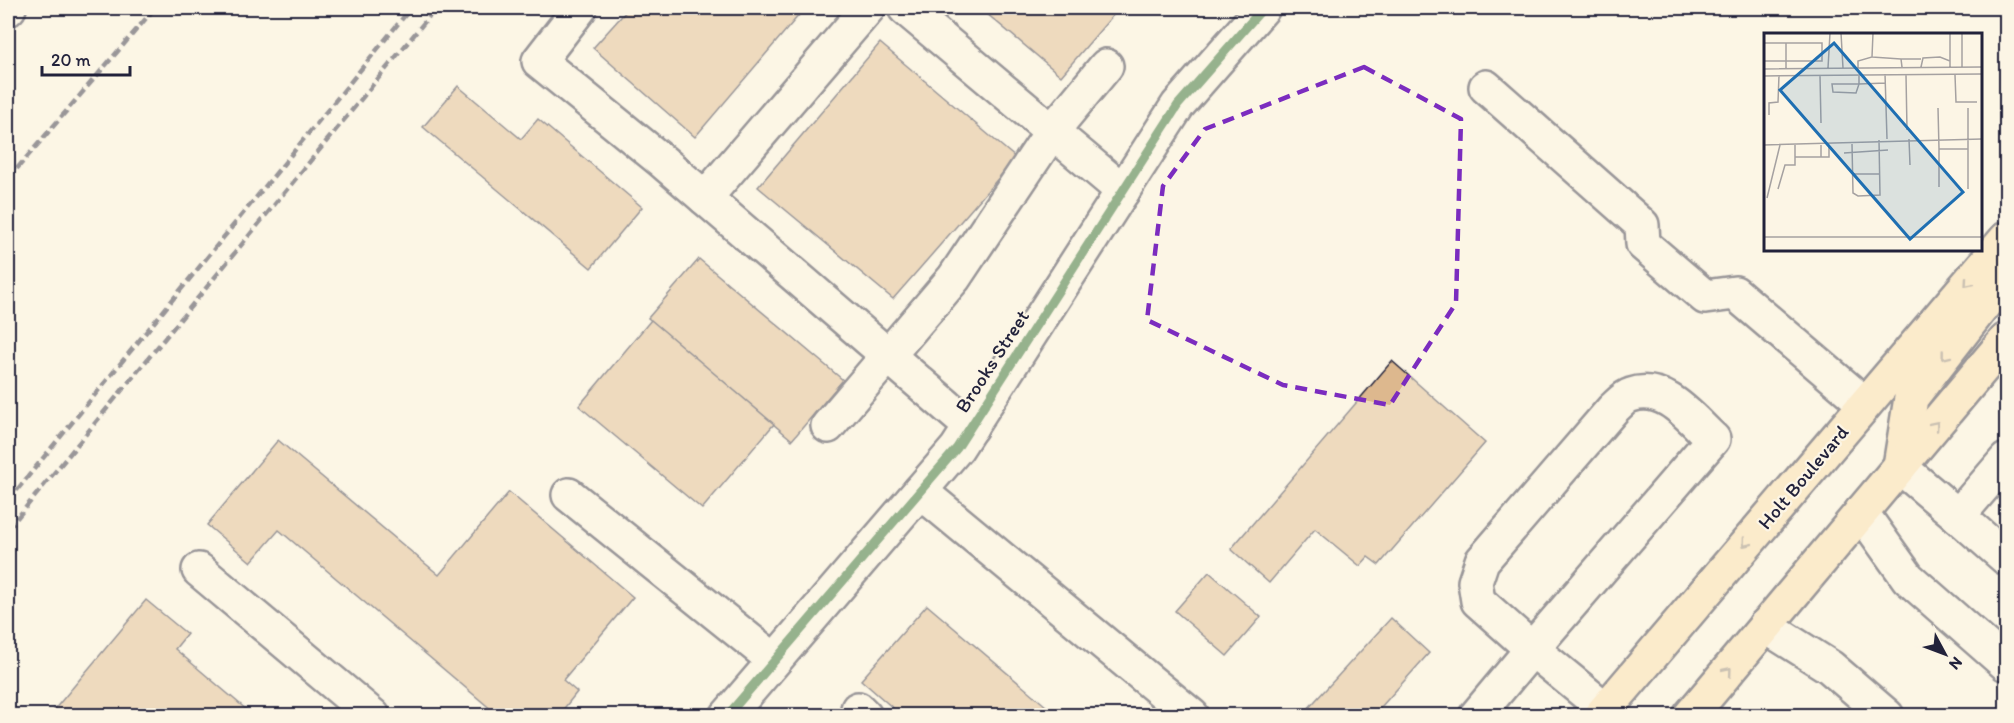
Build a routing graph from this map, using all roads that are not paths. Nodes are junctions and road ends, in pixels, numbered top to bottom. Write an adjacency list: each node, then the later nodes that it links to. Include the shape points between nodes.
1 (580, 8): 9 (street, via 539,61)
2 (868, 8): 9 (street)
3 (905, 8): 7 (street)
4 (1261, 8): 8 (street, Brooks Street, via 1178,105)
5 (1106, 66): 7 (street)
6 (1486, 87): 14 (street, via 1642,225 1643,244 1705,297 1735,293)
7 (1053, 130): 8 (street); 13 (street, via 954,278)
8 (1123, 190): 16 (street, Brooks Street)
9 (705, 198): 13 (street)
10 (2007, 239): 14 (main road, Holt Boulevard, one-way to 14)
11 (2007, 276): 18 (main road, one-way to 18, via 1911,398)
12 (2007, 340): 18 (main road, one-way to 12)
13 (888, 356): 15 (street); 16 (street)
14 (1865, 404): 29 (main road, Holt Boulevard, one-way to 29)
15 (828, 426)
16 (970, 427): 19 (street, Brooks Street)
17 (2007, 460): 22 (street)
18 (1900, 467): 21 (main road); 22 (street)
19 (921, 491): 27 (street, Brooks Street); 32 (street)
20 (569, 495): 27 (street)
21 (1861, 512): 25 (main road); 28 (street, via 1908,578)
22 (1958, 516): 23 (street)
23 (2007, 558)
24 (199, 570): 30 (street)
25 (1765, 626): 34 (main road, one-way to 25); 35 (street, via 1830,667)
26 (1532, 649): 26 (street, via 1713,439 1667,397 1646,393 1629,395 1621,402 1482,561 1475,582 1478,601); 29 (street); 33 (street)
27 (774, 660): 31 (street, Brooks Street)
28 (2007, 664)
29 (1604, 714)
30 (373, 716)
31 (727, 716)
32 (1192, 716)
33 (1476, 716)
34 (1690, 716)
35 (1887, 716)

